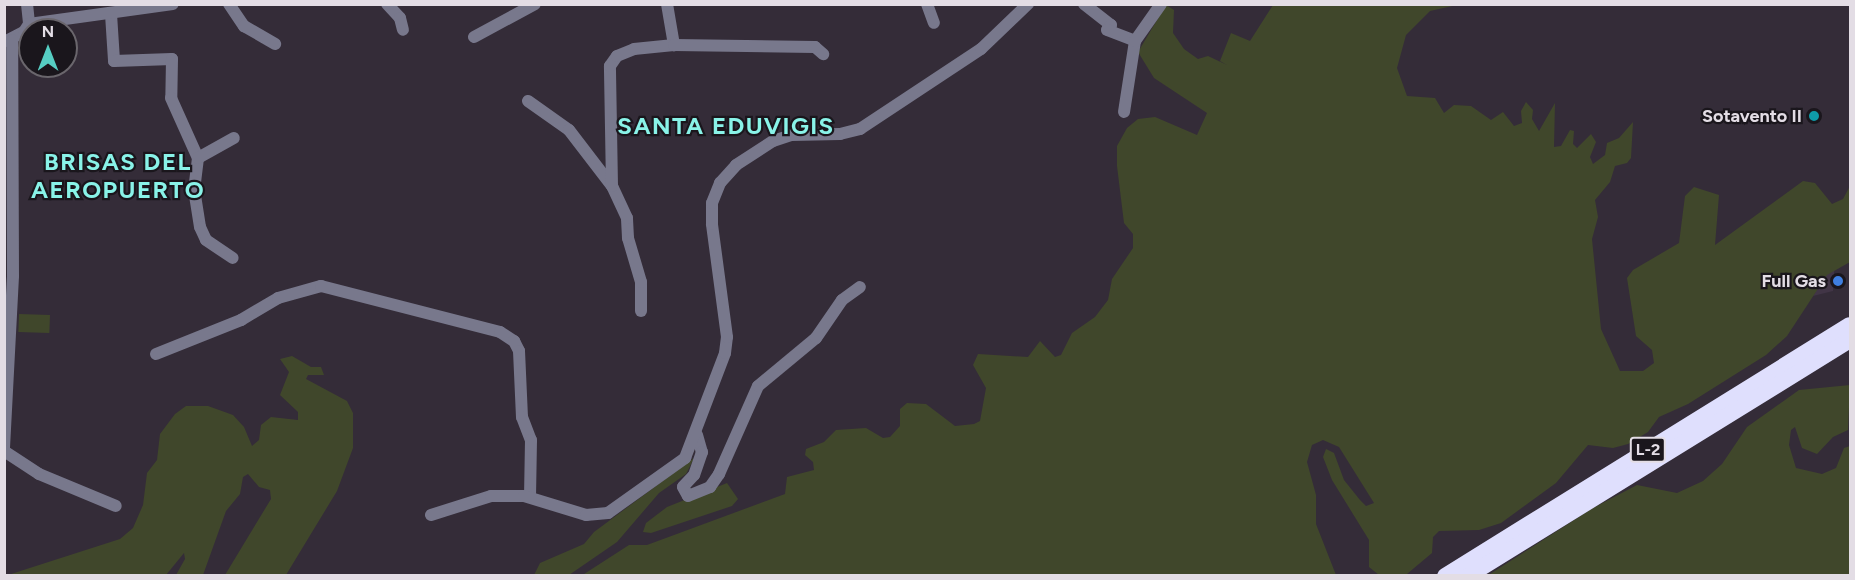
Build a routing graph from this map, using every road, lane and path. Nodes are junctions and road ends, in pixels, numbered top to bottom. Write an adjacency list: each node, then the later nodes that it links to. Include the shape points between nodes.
1 (173, 4): 10 (street)
2 (229, 4): 17 (street, via 244,26)
3 (387, 4): 13 (street, via 400,18)
4 (535, 4): 14 (street)
5 (667, 4): 18 (street)
6 (927, 4): 12 (street)
7 (1028, 4): 31 (street, via 981,49 860,129 840,134 791,135 773,141 736,165 720,183 712,203 712,224 727,337)
8 (1084, 4): 16 (street, via 1111,25 1107,30)
9 (1161, 4): 16 (street)
10 (111, 14): 11 (street); 23 (street, via 114,61 172,60 171,98)
11 (78, 18)
12 (934, 23)
13 (403, 30)
14 (474, 37)
15 (8, 41): 32 (street, via 13,276)
16 (1135, 41): 21 (street)
17 (275, 44)
18 (674, 45): 19 (street, via 815,47); 24 (street, via 623,53 610,66)
19 (824, 54)
20 (528, 101): 24 (street, via 569,130)
21 (1124, 112)
22 (234, 138): 23 (street)
23 (198, 158): 25 (street, via 194,189 200,227 206,240)
24 (612, 186): 27 (street, via 627,218 628,238 642,282)
25 (233, 258)
26 (860, 287): 31 (street, via 842,300 816,338 758,386 719,474 710,487 688,496 683,487 699,465 702,452)
27 (641, 311)
28 (1851, 325): 36 (highway, L-2)
29 (1851, 340): 37 (highway, L-2)
30 (156, 354): 33 (street, via 241,320 279,298 321,286 500,332 514,340 519,351 522,417 531,440)
31 (697, 435): 33 (street, via 685,458 608,513 586,514)
32 (4, 450): 34 (street, via 39,474)
33 (530, 497): 35 (street, via 491,496)
34 (116, 506)
35 (431, 515)
36 (1445, 576)
37 (1468, 576)

